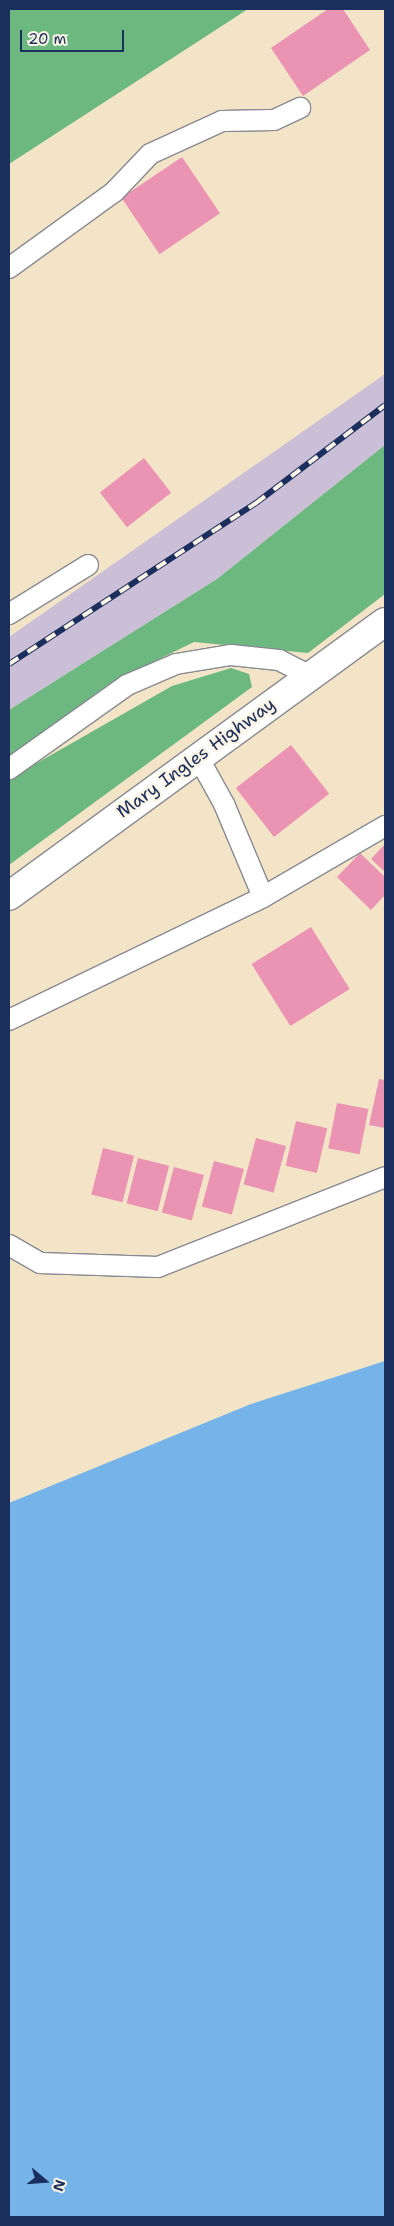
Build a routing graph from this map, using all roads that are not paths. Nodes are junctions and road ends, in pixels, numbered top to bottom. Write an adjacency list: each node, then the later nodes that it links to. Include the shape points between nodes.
1 (300, 108): 2 (lane, via 274,120 222,121 150,154 114,192)
2 (9, 268)
3 (88, 565): 4 (lane)
4 (9, 614)
5 (385, 622): 6 (street, Mary Ingles Highway)
6 (310, 674): 7 (street, Mary Ingles Highway); 8 (lane, via 279,660 231,655 176,664 127,685)
7 (198, 757): 10 (street, Mary Ingles Highway); 11 (lane, via 224,804)
8 (9, 770)
9 (385, 826): 11 (lane)
10 (9, 896)
11 (263, 897): 12 (lane)
12 (9, 1020)
13 (385, 1177): 14 (lane, via 158,1267 40,1263)
14 (9, 1245)

